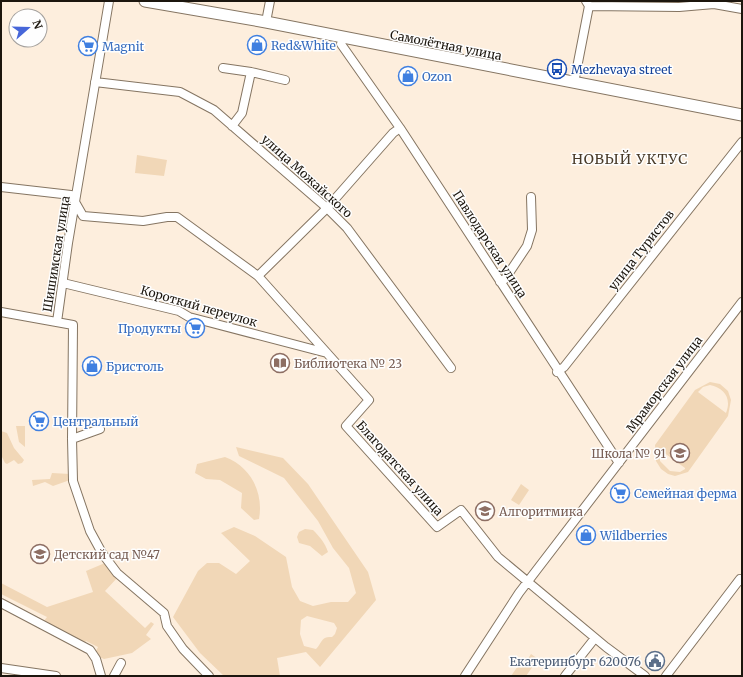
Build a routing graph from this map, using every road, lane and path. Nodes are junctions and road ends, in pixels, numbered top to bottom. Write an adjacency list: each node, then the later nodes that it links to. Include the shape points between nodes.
1 (109, 1): 11 (street, Шишимская улица)
2 (145, 1): 6 (main road, Самолётная улица)
3 (270, 1): 6 (street)
4 (587, 4): 5 (street, via 679,7 714,4); 12 (street)
5 (742, 9)
6 (266, 22): 7 (main road, Самолётная улица)
7 (343, 38): 12 (main road, Самолётная улица); 15 (street, Павлодарская улица, via 341,44)
8 (223, 68): 9 (street)
9 (251, 72): 10 (street); 14 (street, via 242,113)
10 (285, 80)
11 (95, 82): 14 (street, улица Можайского, via 180,92 214,110); 19 (street, Шишимская улица)
12 (574, 83): 13 (main road, Самолётная улица)
13 (742, 115)
14 (232, 126): 20 (street, улица Можайского)
15 (400, 128): 20 (street); 22 (street, Павлодарская улица)
16 (742, 142): 29 (street, улица Туристов, via 564,367)
17 (1, 187): 19 (street, Благодатская улица, via 71,195)
18 (531, 197): 22 (street, via 532,230 527,246 505,279)
19 (76, 204): 21 (street, Благодатская улица, via 83,216 143,221 177,217); 23 (street, Шишимская улица)
20 (327, 208): 21 (street); 28 (street, улица Можайского, via 347,228)
21 (258, 276): 27 (street, Благодатская улица)
22 (500, 282): 29 (street, Павлодарская улица)
23 (63, 284): 26 (street, Шишимская улица); 27 (street, Короткий переулок, via 179,310 189,317)
24 (742, 302): 32 (street, Мраморская улица)
25 (1, 312): 26 (street)
26 (57, 322): 31 (street, Шишимская улица, via 73,325)
27 (327, 353): 34 (street, Благодатская улица, via 369,400 346,426 437,527 461,510 498,557)
28 (451, 368)
29 (557, 372): 32 (street, Павлодарская улица)
30 (100, 429): 31 (street)
31 (72, 439): 44 (street, Шишимская улица, via 74,481 90,531 102,553 117,572 164,613 167,626 183,649)
32 (618, 463): 34 (street, Мраморская улица)
33 (741, 580): 48 (street)
34 (528, 582): 36 (street); 45 (street, Мраморская улица)
35 (1, 603): 42 (street, via 90,650 96,659)
36 (595, 638): 46 (street); 47 (street)
37 (121, 663): 43 (street)
38 (1, 668): 41 (street)
39 (1, 672): 40 (street)
40 (6, 676)
41 (56, 676)
42 (101, 676)
43 (114, 676)
44 (210, 676)
45 (465, 676)
46 (565, 676)
47 (645, 676)
48 (666, 676)

